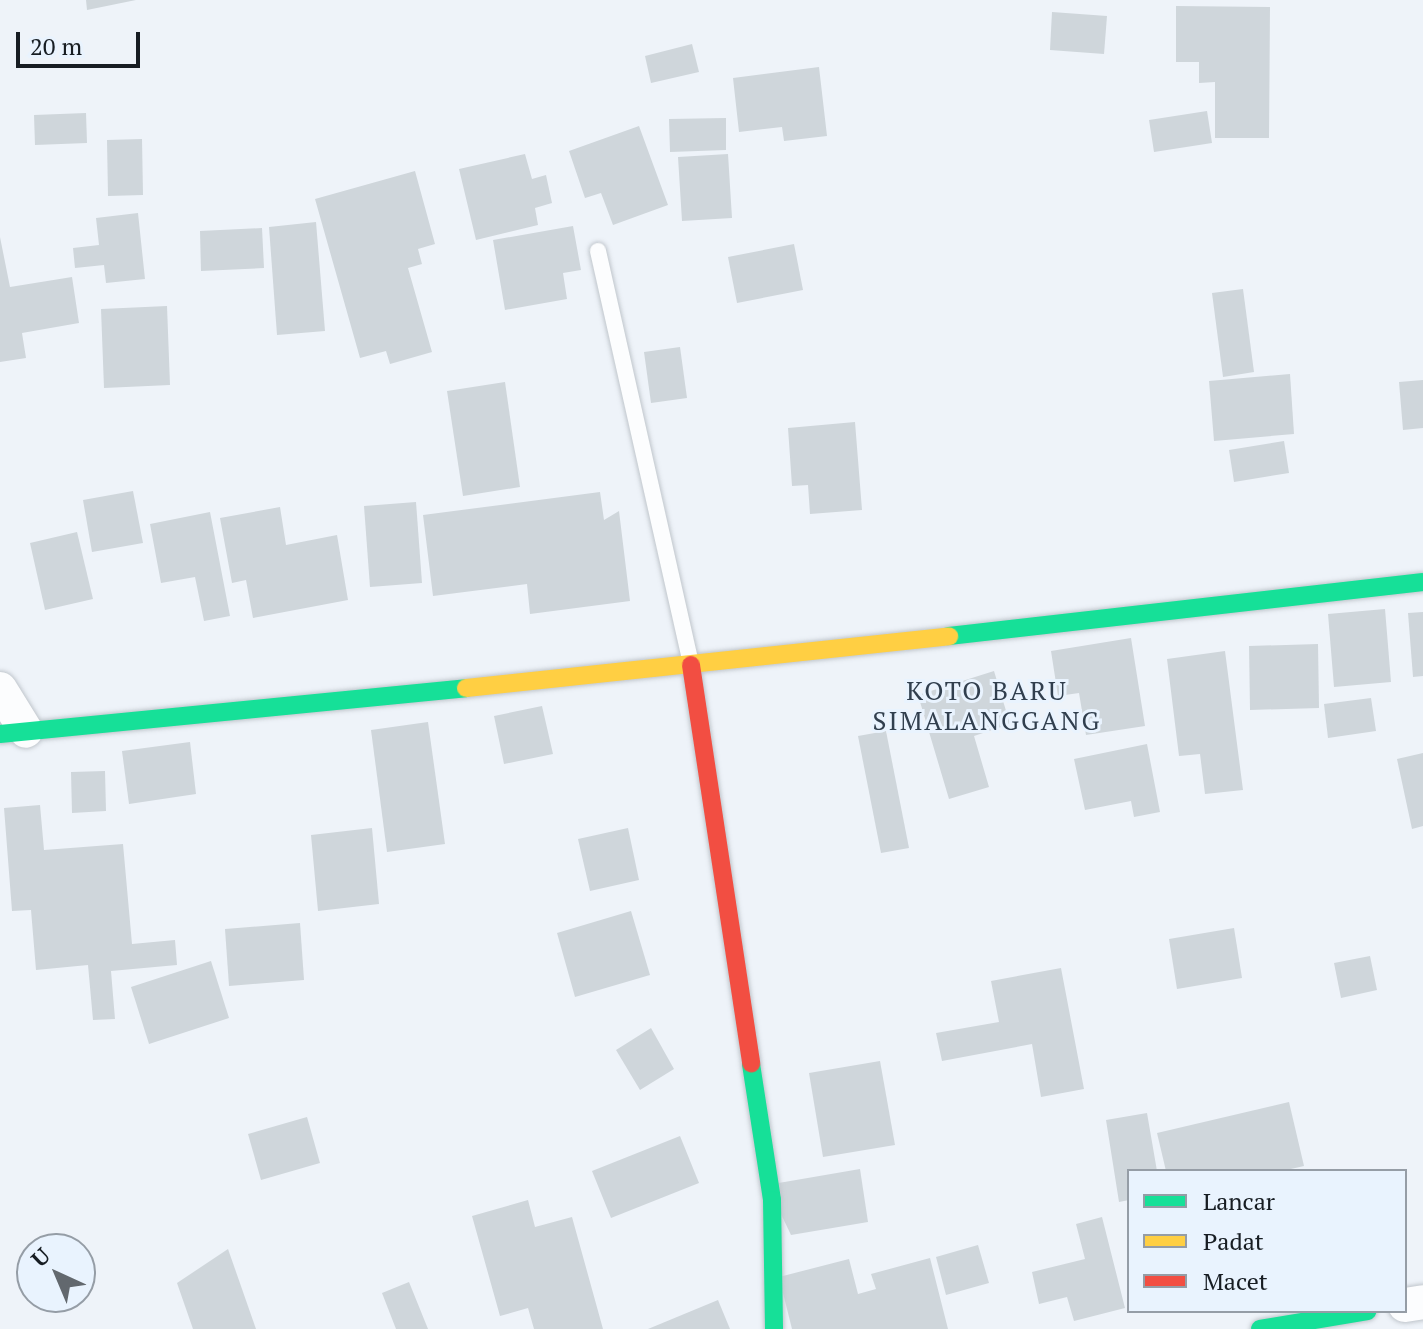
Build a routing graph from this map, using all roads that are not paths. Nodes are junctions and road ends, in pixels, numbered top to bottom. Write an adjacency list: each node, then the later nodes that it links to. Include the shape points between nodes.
1 (598, 251): 3 (lane)
2 (1423, 582): 3 (main road)
3 (691, 665): 5 (main road); 7 (main road, via 772,1200)
4 (0, 689): 5 (street)
5 (13, 732)
6 (1355, 1313): 8 (main road)
7 (774, 1329)
8 (1260, 1329)

